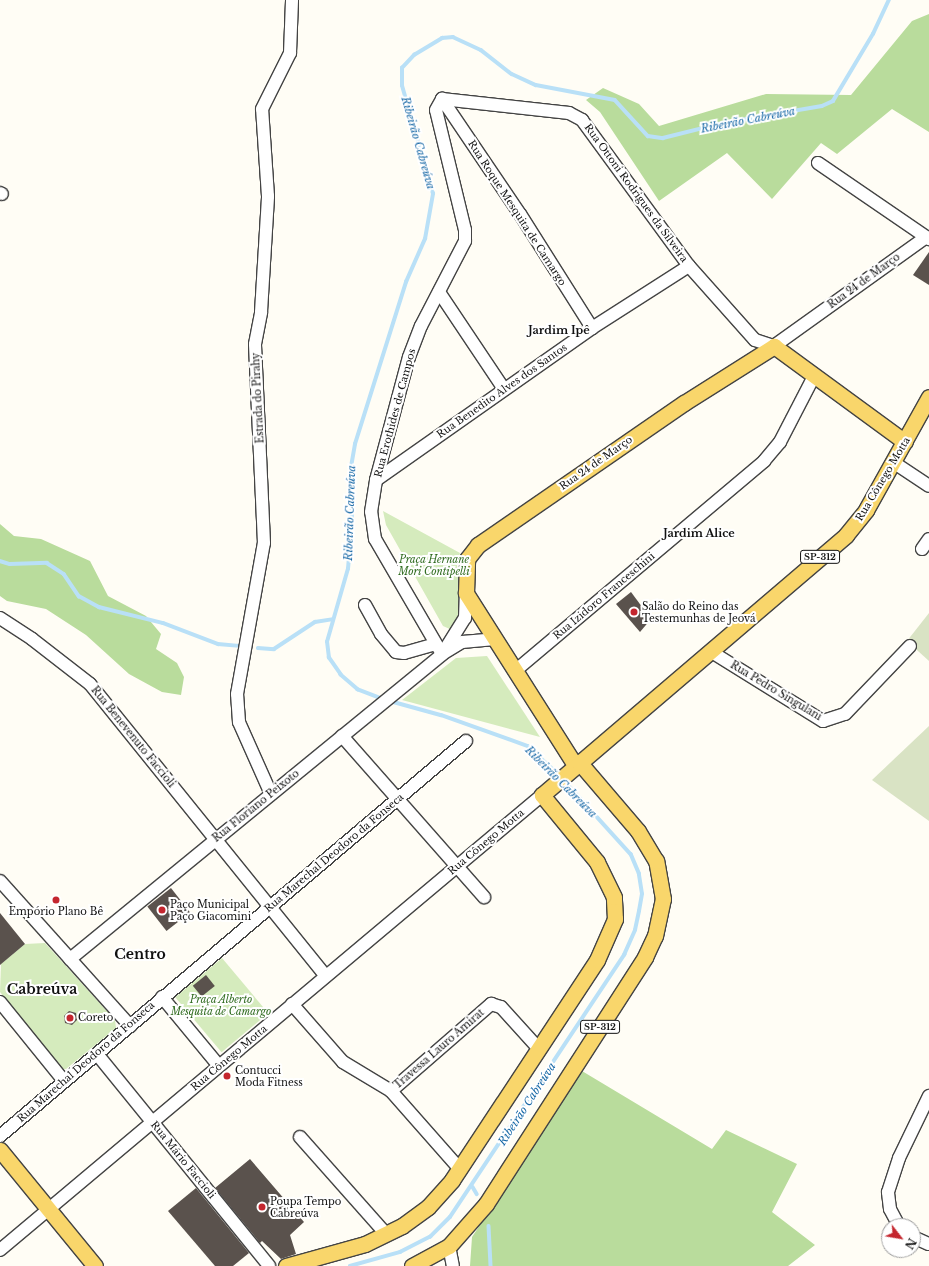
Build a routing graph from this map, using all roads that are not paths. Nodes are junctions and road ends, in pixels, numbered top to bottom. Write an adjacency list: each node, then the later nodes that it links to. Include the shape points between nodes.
1 (292, 0): 30 (street, Estrada do Pirahy, via 290,53 262,108 268,196 261,312 255,344 264,543 237,694 239,722)
2 (442, 99): 5 (street, Rua Ottoni Rodrigues da Silveira, via 569,113 582,120); 6 (street, Rua Erothides de Campos, via 436,110 465,230 465,241); 7 (street, Rua Roque Mesquita de Camargo, via 520,214)
3 (818, 163): 4 (street)
4 (927, 238): 8 (street, Rua 24 de Março)
5 (688, 266): 7 (street, Rua Benedito Alves dos Santos); 8 (street, Rua Ottoni Rodrigues da Silveira, via 755,340)
6 (439, 292): 10 (street); 14 (street, Rua Erothides de Campos, via 409,357)
7 (592, 328): 10 (street, Rua Benedito Alves dos Santos)
8 (774, 346): 9 (main road); 16 (main road, Rua 24 de Março, via 684,403 478,545 467,559)
9 (814, 376): 12 (main road); 25 (street, Rua Izidoro Franceschini, via 777,447 764,462)
10 (504, 389): 14 (street, Rua Benedito Alves dos Santos)
11 (929, 397): 12 (main road, Rua Cônego Motta / SP-312)
12 (905, 442): 13 (main road, Rua Cônego Motta / SP-312)
13 (893, 462): 15 (street); 24 (main road, Rua Cônego Motta / SP-312, via 866,510 846,535)
14 (376, 480): 23 (street, Rua Erothides de Campos, via 371,512 375,540)
15 (929, 486)
16 (466, 592): 19 (street); 20 (main road)
17 (365, 605): 23 (street, via 381,634 396,652)
18 (0, 618): 32 (street, Rua Benevenuto Faccioli, via 90,684)
19 (465, 618): 20 (street); 23 (street, via 460,631)
20 (481, 618): 21 (main road)
21 (495, 639): 23 (street, via 462,642); 25 (main road)
22 (910, 646): 24 (street, Rua Pedro Singulani, via 844,714 824,720)
23 (439, 649): 26 (street, Rua Floriano Peixoto)
24 (710, 651): 28 (main road, Rua Cônego Motta / SP-312)
25 (515, 671): 28 (main road)
26 (342, 736): 30 (street, Rua Floriano Peixoto); 31 (street)
27 (466, 741): 31 (street, Rua Marechal Deodoro da Fonseca)
28 (574, 766): 29 (main road, Rua Cônego Motta / SP-312); 58 (main road, SP-312, via 638,831 653,855 662,882 661,919 645,957 499,1184 466,1229)
29 (547, 790): 33 (street, Rua Cônego Motta); 44 (main road, via 597,862 614,897 615,919 597,960)
30 (271, 794): 32 (street, Rua Floriano Peixoto)
31 (397, 799): 33 (street); 36 (street, Rua Marechal Deodoro da Fonseca)
32 (216, 839): 36 (street, Rua Benevenuto Faccioli); 37 (street, Rua Floriano Peixoto)
33 (457, 866): 35 (street); 38 (street, Rua Cônego Motta)
34 (0, 881): 37 (street)
35 (484, 897)
36 (270, 907): 38 (street, Rua Benevenuto Faccioli); 39 (street, Rua Marechal Deodoro da Fonseca)
37 (70, 959): 43 (street)
38 (326, 976): 41 (street, Rua Cônego Motta)
39 (162, 997): 43 (street, Rua Marechal Deodoro da Fonseca); 46 (street)
40 (0, 1002): 42 (street)
41 (292, 1004): 46 (street, Rua Cônego Motta); 48 (street, via 343,1062)
42 (4, 1015): 47 (street)
43 (130, 1026): 45 (street, Rua Marechal Deodoro da Fonseca)
44 (538, 1048): 48 (street, Travessa Lauro Amirat, via 501,1007 491,1004); 54 (main road)
45 (97, 1054): 47 (street, Rua Marechal Deodoro da Fonseca); 50 (street, Rua Mário Faccioli)
46 (219, 1066): 50 (street, Rua Cônego Motta)
47 (64, 1081): 51 (street, Rua Marechal Deodoro da Fonseca)
48 (391, 1091): 54 (street)
49 (929, 1096): 56 (street, via 899,1158 888,1192 890,1209)
50 (152, 1122): 55 (street, Rua Cônego Motta); 61 (street, Rua Mário Faccioli)
51 (0, 1136)
52 (300, 1137): 57 (street)
53 (0, 1150): 55 (main road)
54 (460, 1168): 57 (main road, via 428,1207)
55 (49, 1209): 59 (street, Rua Cônego Motta); 60 (main road)
56 (895, 1218)
57 (386, 1234): 62 (main road, via 365,1244)
58 (449, 1246): 63 (main road, SP-312); 64 (street)
59 (0, 1250)
60 (95, 1266)
61 (269, 1266)
62 (286, 1266)
63 (412, 1266)
64 (453, 1266)

